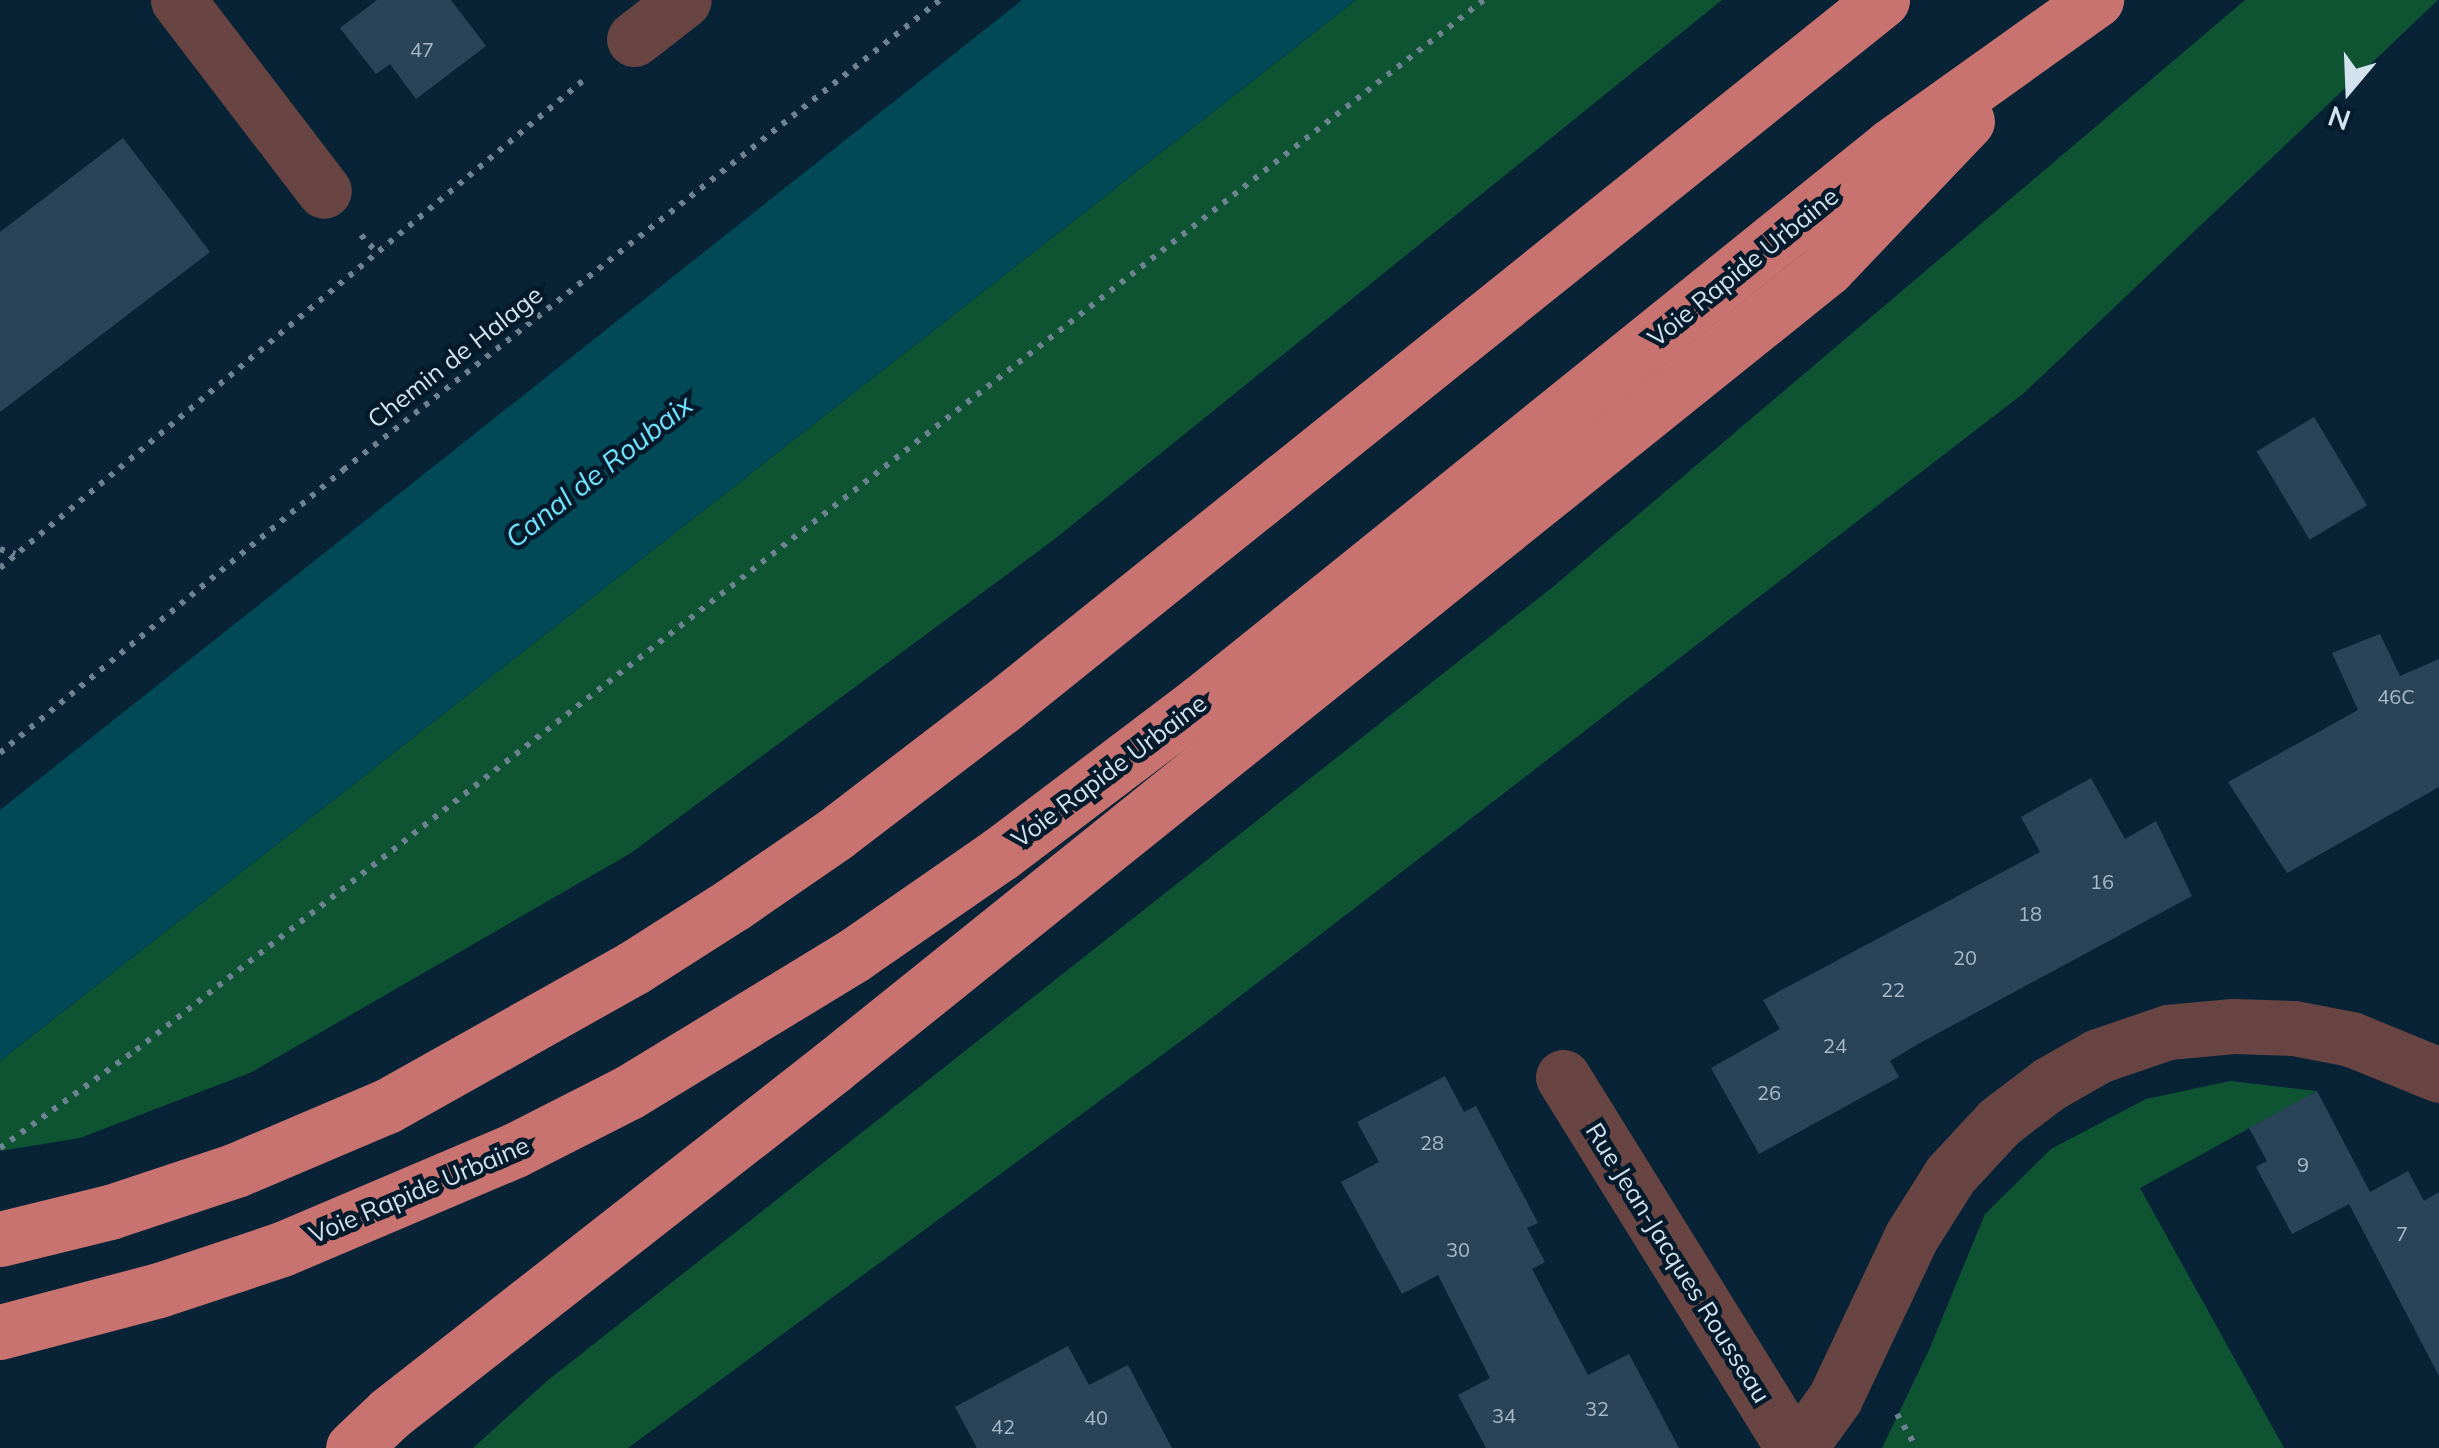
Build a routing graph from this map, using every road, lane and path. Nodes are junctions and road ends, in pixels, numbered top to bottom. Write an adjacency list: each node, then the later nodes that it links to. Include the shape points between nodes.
1 (178, 0): 9 (street)
2 (684, 0): 7 (street)
3 (940, 0): 13 (path, Chemin de Halage, via 343,470)
4 (1484, 0): 16 (path, via 136,1050)
5 (1882, 0): 17 (highway, via 1000,708 732,905 387,1106 236,1170)
6 (2096, 0): 8 (highway, Voie Rapide Urbaine)
7 (634, 39): 11 (path)
8 (2042, 43): 18 (highway, Voie Rapide Urbaine, via 1891,146 1410,537 1031,831 752,1020 630,1092 403,1199 159,1290); 19 (highway, via 1827,268)
9 (324, 191)
10 (0, 549): 11 (path)
11 (17, 554): 12 (path)
12 (0, 568)
13 (0, 753)
14 (2439, 1075): 20 (street, Rue Jean-Jacques Rousseau, via 2352,1039 2294,1028 2168,1032 2098,1056 1998,1122 1950,1175 1911,1238 1835,1398)
15 (1563, 1077): 20 (street, Rue Jean-Jacques Rousseau)
16 (0, 1148)
17 (0, 1239)
18 (0, 1332)
19 (352, 1448)
20 (1796, 1448)

